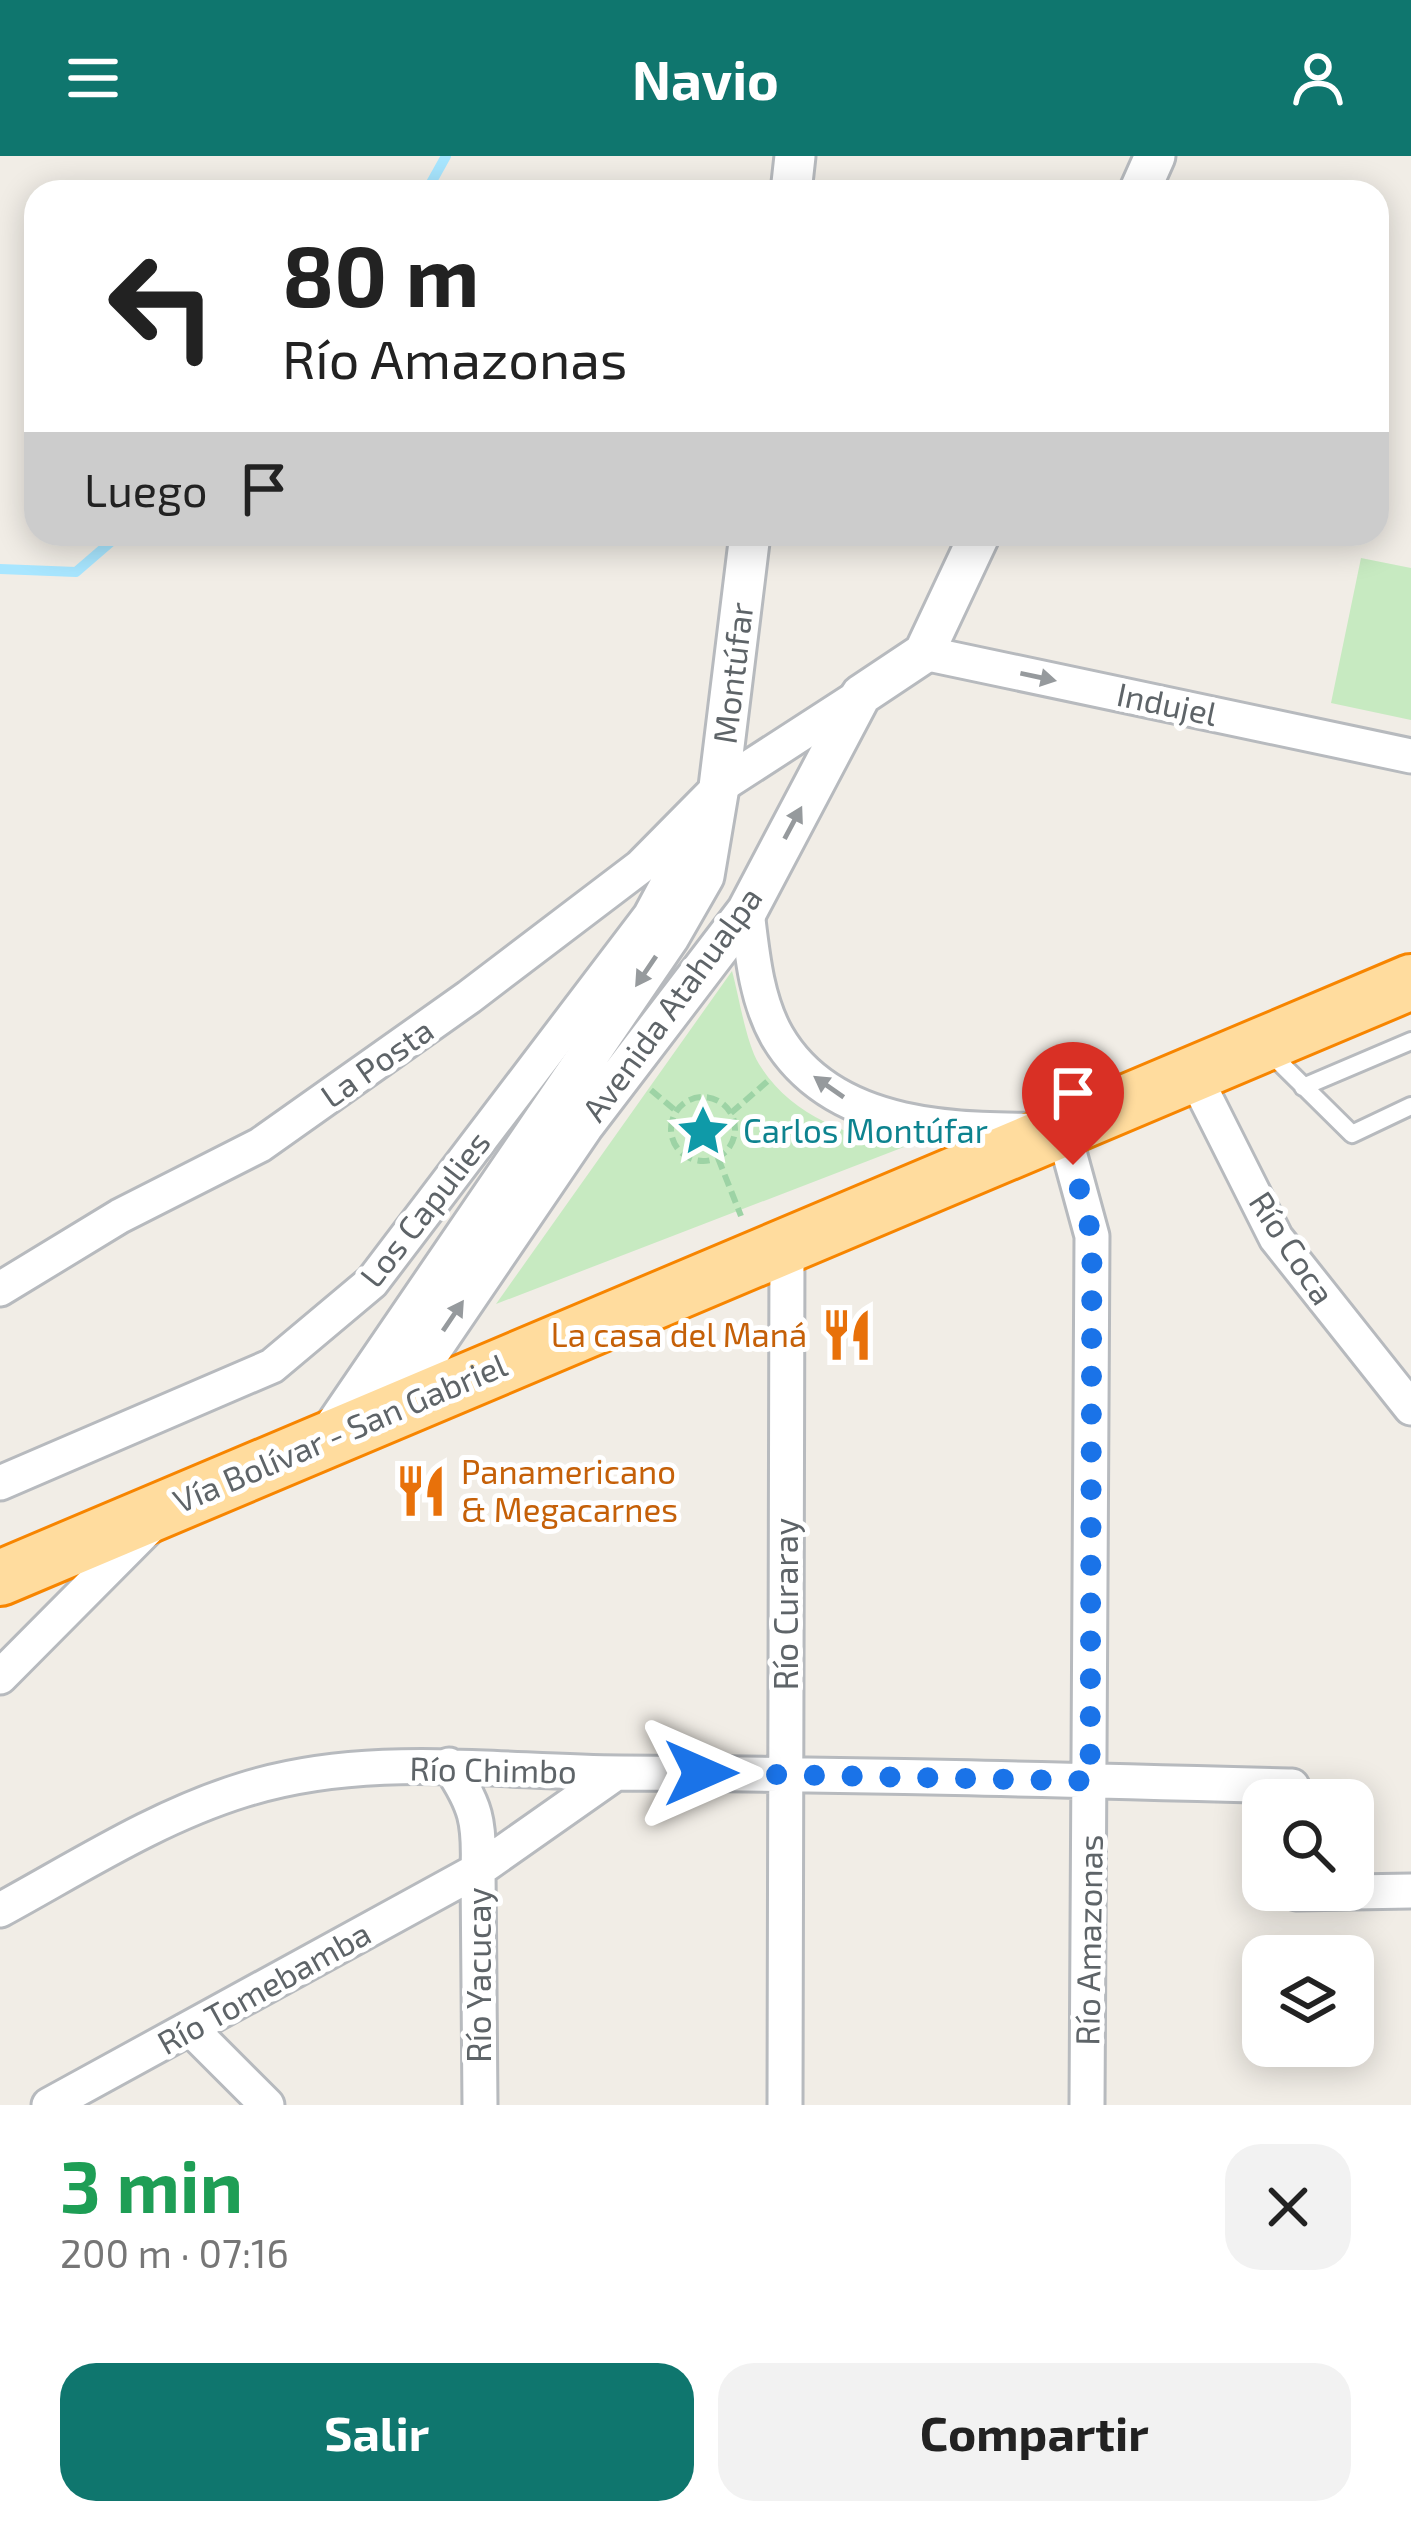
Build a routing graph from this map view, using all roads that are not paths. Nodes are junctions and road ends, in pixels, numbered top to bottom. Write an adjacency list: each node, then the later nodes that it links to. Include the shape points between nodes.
1 (749, 546): 6 (street, Montúfar)
2 (974, 546): 3 (street)
3 (924, 652): 4 (street, Avenida Atahualpa); 5 (street, Indujel, one-way to 5)
4 (861, 695): 6 (street, Montúfar); 7 (street, Avenida Atahualpa, one-way to 4)
5 (1411, 756)
6 (719, 787): 16 (street, La Posta, via 640,867 260,1145 119,1216); 19 (street, Avenida Atahualpa, one-way to 19, via 704,876 669,937); 20 (street, Los Capulies, via 650,916 372,1282 272,1366)
7 (747, 911): 14 (street, one-way to 7, via 914,1122 838,1096 777,1036 756,980); 18 (street, Avenida Atahualpa, one-way to 7, via 583,1126)
8 (1411, 982): 10 (highway, Vía Bolívar - San Gabriel)
9 (1411, 1041): 12 (lane)
10 (1262, 1046): 11 (highway, Vía Bolívar - San Gabriel); 12 (lane)
11 (1194, 1075): 14 (highway, Vía Bolívar - San Gabriel); 17 (street, Río Coca, via 1276,1238)
12 (1303, 1088): 13 (lane, via 1352,1133)
13 (1411, 1106)
14 (1064, 1130): 15 (highway, Vía Bolívar - San Gabriel); 27 (street, Río Amazonas, via 1092,1236)
15 (773, 1253): 18 (highway, Vía Bolívar - San Gabriel); 25 (street, Río Curaray)
16 (0, 1289)
17 (1411, 1408)
18 (388, 1413): 19 (highway, Vía Bolívar - San Gabriel)
19 (327, 1438): 21 (highway, Vía Bolívar - San Gabriel)
20 (0, 1483)
21 (173, 1503): 22 (highway, Vía Bolívar - San Gabriel); 23 (street)
22 (0, 1578)
23 (0, 1677)
24 (449, 1765): 26 (street, Río Chimbo); 29 (street, via 480,1822); 32 (street, Río Chimbo, via 342,1769 246,1788 175,1814)
25 (786, 1772): 26 (street, Río Chimbo); 27 (street, Río Chimbo); 37 (street, Río Curaray)
26 (616, 1773): 29 (street, Río Yacucay)
27 (1090, 1781): 28 (street, Río Chimbo); 38 (street, Río Amazonas)
28 (1242, 1785)
29 (478, 1870): 33 (street, Río Tomebamba); 36 (street, Río Yacucay)
30 (1374, 1891): 31 (street)
31 (1411, 1891)
32 (0, 1910)
33 (191, 2029): 34 (street, Río Tomebamba); 35 (street)
34 (49, 2105)
35 (267, 2105)
36 (480, 2105)
37 (784, 2105)
38 (1087, 2105)

